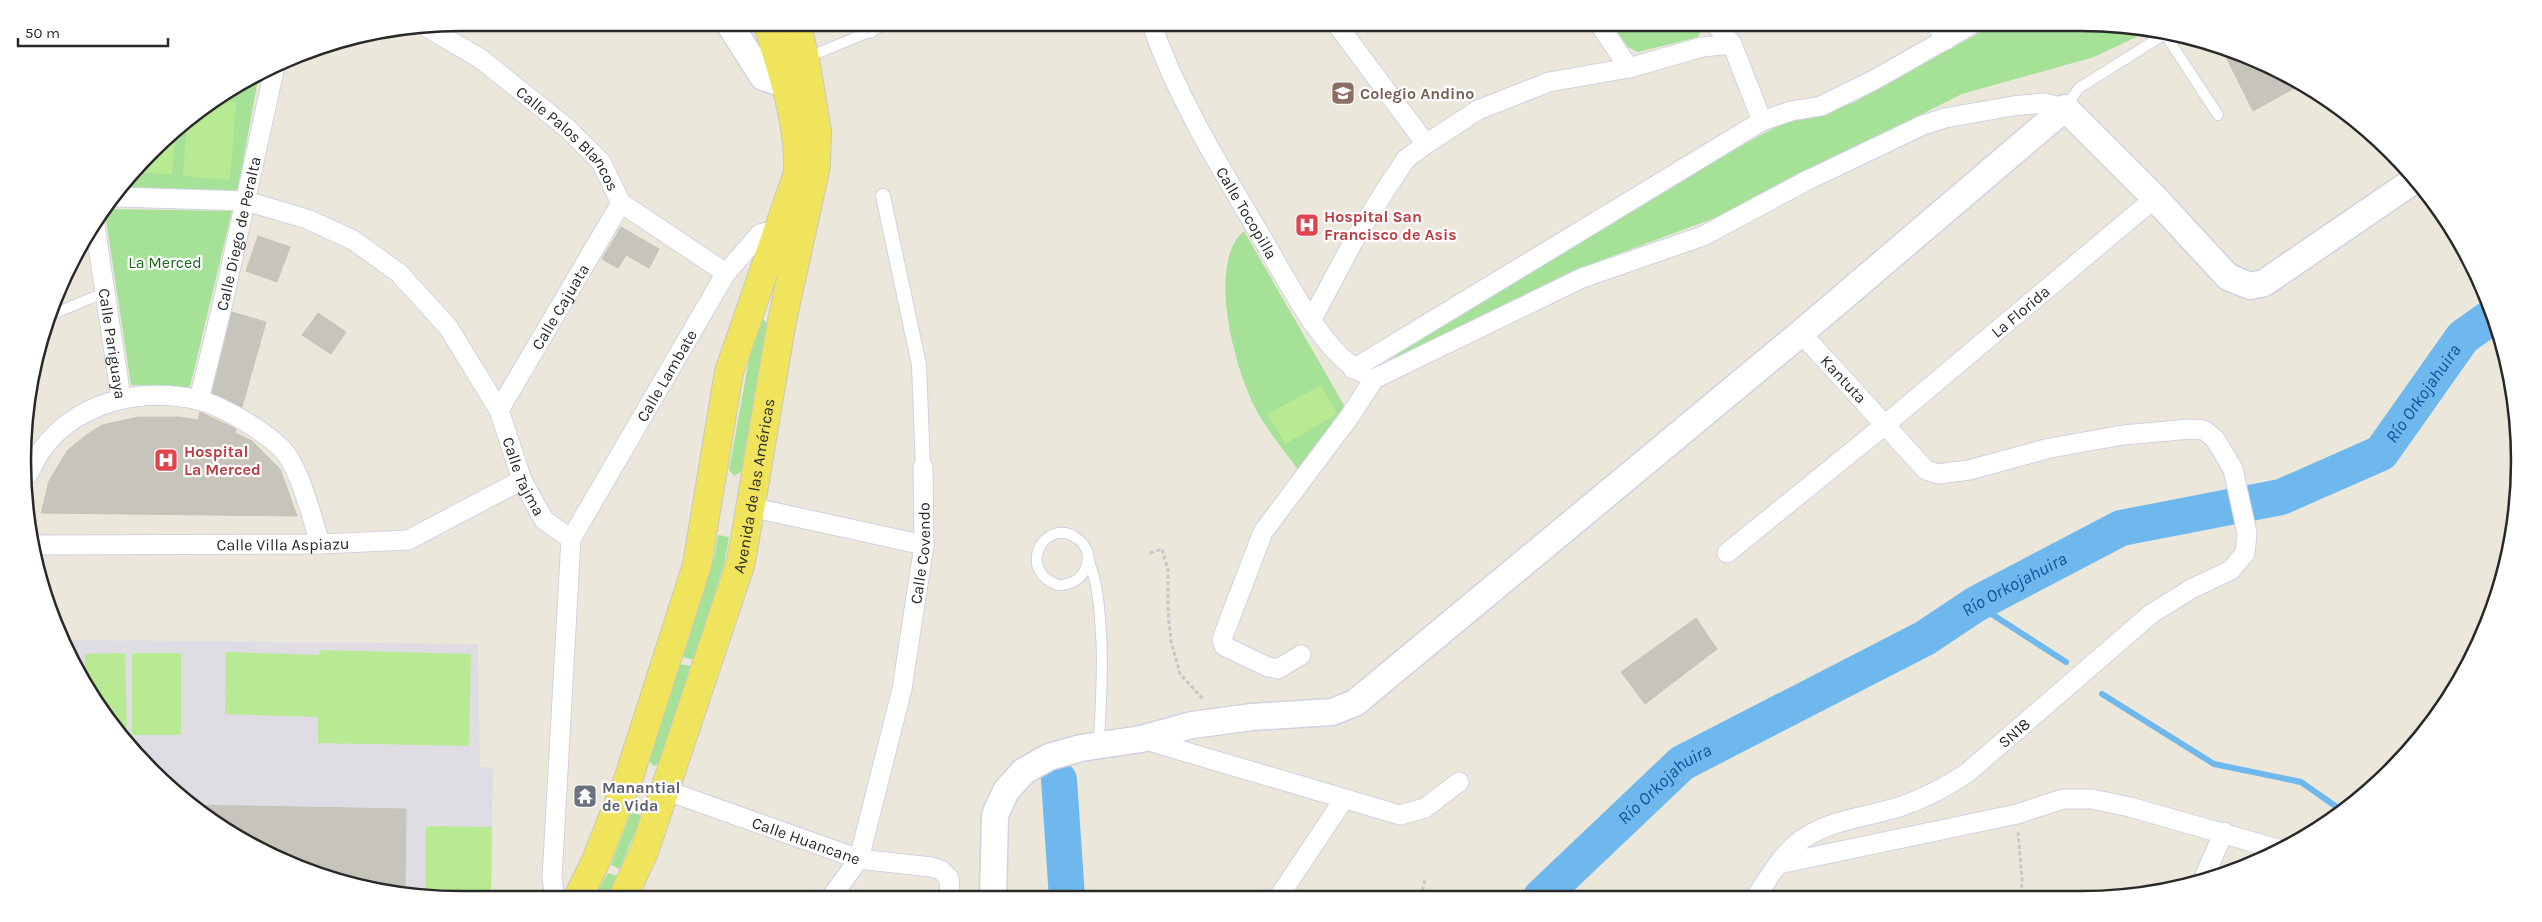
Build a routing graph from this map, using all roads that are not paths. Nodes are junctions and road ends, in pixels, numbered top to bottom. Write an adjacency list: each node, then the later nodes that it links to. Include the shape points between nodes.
1 (734, 31): 20 (main road, via 763,77)
2 (769, 31): 20 (main road, Avenida de las Américas)
3 (771, 31): 17 (main road, via 788,51)
4 (798, 31): 17 (main road, Avenida de las Américas)
5 (863, 31): 17 (lane)
6 (1154, 31): 36 (street, Calle Tocopilla, via 1192,119)
7 (1342, 31): 24 (street)
8 (1604, 31): 18 (street)
9 (1721, 31): 16 (street)
10 (1940, 31): 14 (street)
11 (1961, 31): 14 (street)
12 (435, 32): 30 (street, Calle Palos Blancos, via 481,59 567,128 601,162)
13 (2157, 39): 21 (lane, via 2078,88)
14 (1946, 40): 23 (street, via 1821,106 1791,111)
15 (2170, 41): 22 (lane)
16 (1732, 44): 18 (street, via 1702,47); 23 (street)
17 (805, 59): 31 (main road, Avenida de las Américas, via 816,140 816,166)
18 (1629, 68): 24 (street, via 1549,82 1478,110)
19 (273, 75): 29 (street, Calle Diego de Peralta)
20 (785, 84): 31 (main road, Avenida de las Américas, via 798,160)
21 (2065, 108): 28 (main road); 37 (main road); 39 (street, via 2044,103 2013,106 1923,125 1806,181 1703,236 1582,278)
22 (2218, 115)
23 (1762, 121): 38 (street)
24 (1426, 144): 36 (street, via 1406,159 1386,189 1353,242)
25 (2409, 184): 28 (main road, via 2264,283 2250,286 2228,277)
26 (883, 196): 45 (street, Calle Covendo, via 919,365)
27 (121, 198): 29 (street, Calle Tajma)
28 (2155, 198): 43 (street, La Florida)
29 (246, 200): 41 (street, Calle Diego de Peralta); 42 (street, Calle Tajma, via 306,219 353,240 399,273 448,327)
30 (621, 203): 33 (street, Calle Palos Blancos); 42 (street, Calle Cajuata)
31 (791, 232): 33 (street, Calle Lambate, via 760,234); 48 (main road, Avenida de las Américas, via 729,372); 49 (main road, Avenida de las Américas, via 782,321)
32 (96, 234): 34 (street, Calle Pariguaya)
33 (726, 273): 50 (street, Calle Lambate)
34 (106, 292): 35 (lane); 40 (street, Calle Pariguaya)
35 (58, 312)
36 (1311, 321): 38 (street, Calle Tocopilla)
37 (1801, 333): 43 (street, Kantuta); 57 (main road, via 1354,704 1332,712 1192,725)
38 (1353, 368): 39 (street, Calle Tocopilla)
39 (1374, 379): 56 (street, via 1263,532 1222,639 1224,646 1268,667 1278,669)
40 (121, 398): 41 (street, via 158,396); 44 (street, Calle Pariguaya, via 74,418 51,437)
41 (199, 400): 51 (street, via 255,426 284,451 305,493)
42 (498, 410): 47 (street, Calle Tajma)
43 (1886, 424): 46 (street, Kantuta, via 1915,461 1938,474 1969,470 2050,448 2123,435 2190,429 2204,430 2215,440); 54 (street, La Florida)
44 (31, 466)
45 (923, 467): 53 (street, Calle Covendo)
46 (2233, 469): 66 (street, SN18, via 2246,532 2245,553 2231,570 2191,589 2151,614 1967,773 1945,788 1901,806 1820,829 1796,845)
47 (522, 480): 50 (street, Calle Tajma, via 544,520); 51 (street, Calle Villa Aspiazu, via 408,540)
48 (709, 500): 49 (main road); 59 (main road, Avenida de las Américas, via 697,565)
49 (750, 506): 53 (street); 61 (main road, Avenida de las Américas, via 741,562)
50 (571, 539): 68 (street)
51 (320, 544): 52 (street, Calle Villa Aspiazu)
52 (40, 545)
53 (924, 545): 65 (street, Calle Covendo, via 902,689)
54 (1727, 553)
55 (1088, 560): 55 (lane, via 1087,551 1078,538 1062,533 1054,534 1041,543 1036,559 1042,576 1058,585 1075,582 1082,576); 58 (lane, via 1095,583 1102,635)
56 (1300, 655)
57 (1141, 739): 58 (main road); 62 (street)
58 (1099, 744): 73 (main road, via 1049,757 1024,771 1006,791 995,815)
59 (629, 778): 61 (main road); 69 (main road, Avenida de las Américas)
60 (1459, 782): 62 (street, via 1437,801 1413,813 1400,814)
61 (665, 790): 65 (street, Calle Huancane); 70 (main road, Avenida de las Américas, via 644,852)
62 (1344, 799): 74 (street)
63 (2224, 832): 64 (street); 66 (street, via 2092,799 2063,799 2017,814); 67 (street)
64 (2270, 846)
65 (859, 859): 71 (street, Calle Covendo); 72 (street, Calle Huancane, via 941,870 949,878)
66 (1779, 864): 75 (street, SN18)
67 (2207, 872)
68 (554, 891)
69 (581, 891)
70 (626, 891)
71 (836, 891)
72 (950, 891)
73 (993, 891)
74 (1283, 891)
75 (1760, 891)

